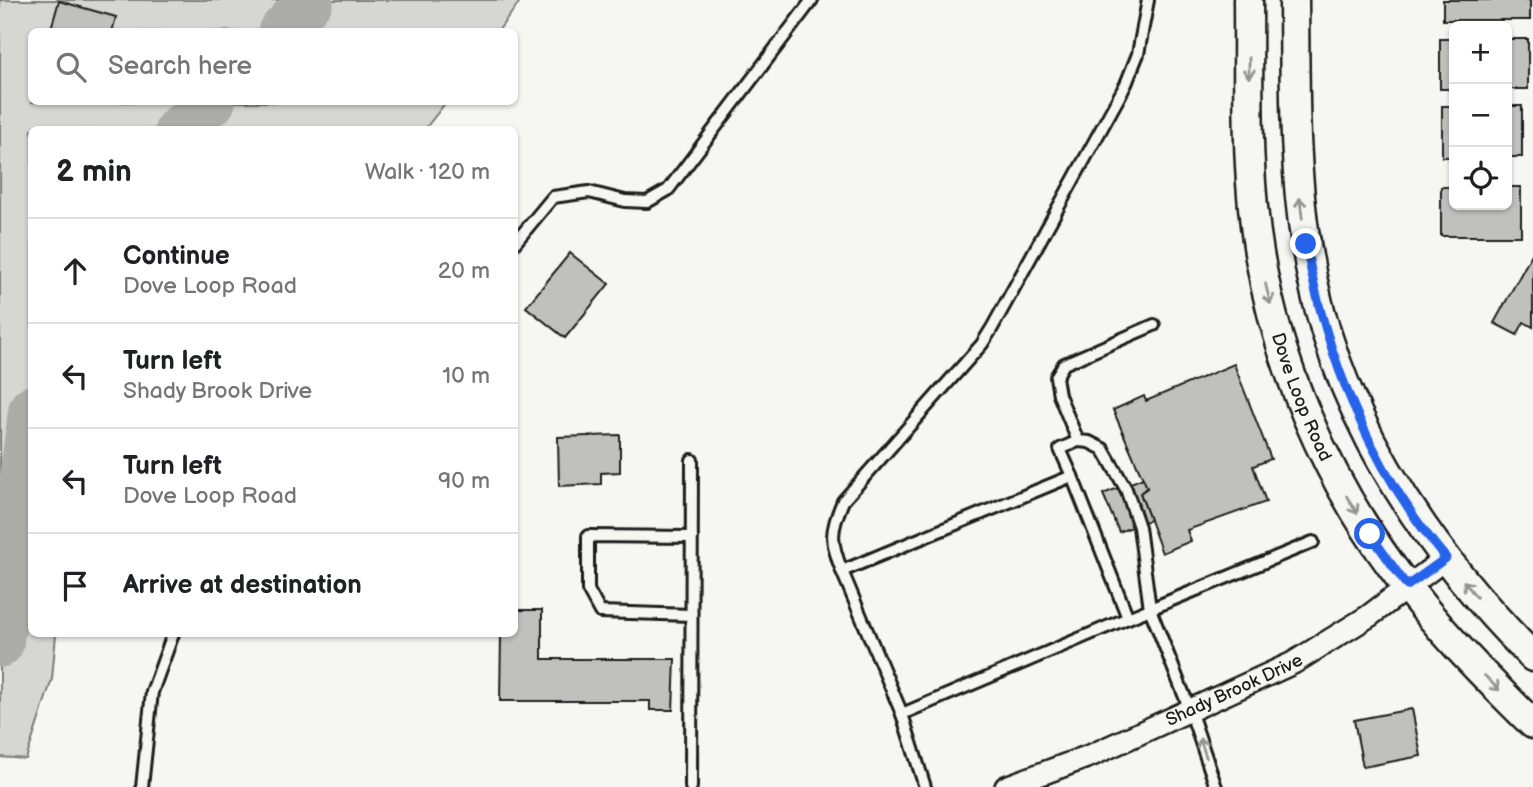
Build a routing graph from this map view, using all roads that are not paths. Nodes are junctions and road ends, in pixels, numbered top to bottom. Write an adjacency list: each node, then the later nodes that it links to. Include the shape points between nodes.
1 (812, 0): 5 (lane, via 668,190 648,202 589,192 553,197)
2 (1148, 0): 13 (lane, via 1138,54 1126,84 992,328 843,501 832,526)
3 (1248, 0): 14 (main road, Dove Loop Road, one-way to 14, via 1253,200 1274,319 1305,410 1331,467)
4 (1294, 0): 12 (main road, one-way to 4, via 1410,510 1373,446 1318,305 1300,195)
5 (518, 239)
6 (1154, 325): 7 (lane, via 1064,364 1056,377 1059,395)
7 (1078, 441): 9 (lane, via 1060,449); 15 (lane, via 1103,449 1126,489 1139,527)
8 (692, 460): 10 (lane)
9 (1072, 476): 13 (lane); 17 (lane)
10 (692, 537): 16 (lane); 16 (lane, via 588,536 588,590 600,612)
11 (1313, 541): 15 (lane)
12 (1446, 558): 14 (street, Shady Brook Drive); 19 (main road, one-way to 12)
13 (842, 571): 21 (lane)
14 (1407, 586): 20 (street, Shady Brook Drive, via 1293,663); 22 (main road, Dove Loop Road, one-way to 22, via 1448,637)
15 (1150, 609): 17 (lane); 20 (lane)
16 (691, 615): 24 (lane)
17 (1128, 618): 21 (lane)
18 (172, 637): 23 (lane, via 152,692)
19 (1533, 657)
20 (1191, 710): 26 (street, Shady Brook Drive); 27 (lane, one-way to 20)
21 (902, 714): 25 (lane)
22 (1533, 724)
23 (142, 787)
24 (691, 787)
25 (925, 787)
26 (1008, 787)
27 (1216, 787)

